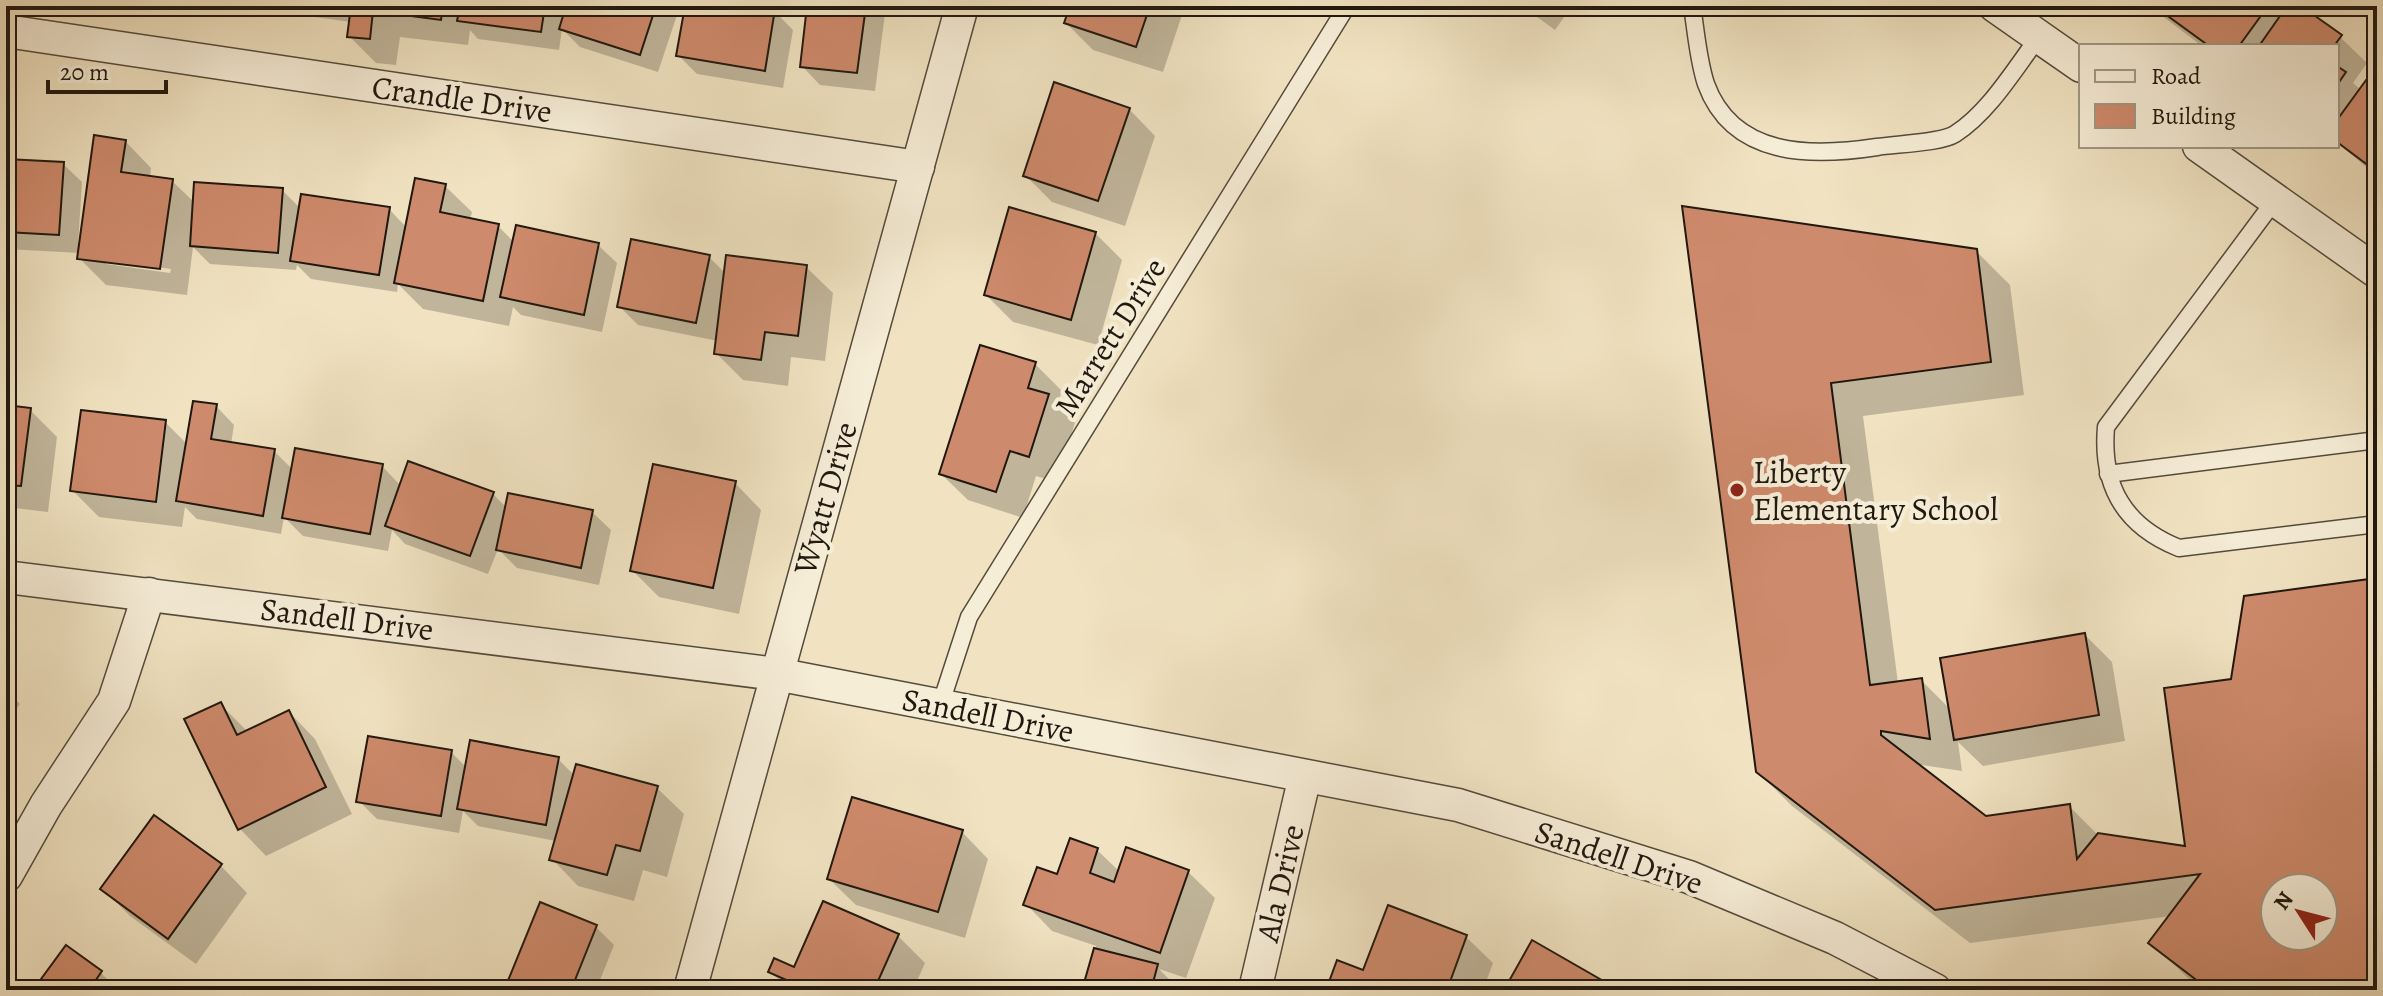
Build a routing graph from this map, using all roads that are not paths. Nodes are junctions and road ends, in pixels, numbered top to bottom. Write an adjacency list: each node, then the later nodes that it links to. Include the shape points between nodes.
1 (962, 6): 9 (street, Wyatt Drive)
2 (1347, 6): 18 (lane, Marrett Drive, via 969,617)
3 (1692, 6): 6 (lane, via 1706,83 1718,107 1750,138 1798,153 1832,154 1953,136 1991,99)
4 (1995, 6): 6 (street)
5 (6, 31): 9 (street, Crandle Drive)
6 (2038, 38): 7 (street)
7 (2079, 65)
8 (2202, 148): 10 (street)
9 (918, 167): 17 (street, Wyatt Drive)
10 (2275, 200): 11 (street); 13 (lane, via 2106,427)
11 (2377, 272)
12 (2377, 440): 13 (lane)
13 (2108, 474): 14 (lane, via 2131,518 2152,537 2179,548)
14 (2377, 524)
15 (6, 577): 16 (street, Sandell Drive)
16 (149, 594): 17 (street, Sandell Drive); 20 (street, via 114,701)
17 (776, 674): 18 (street, Sandell Drive); 21 (street, Wyatt Drive)
18 (940, 706): 19 (street, Sandell Drive)
19 (1305, 776): 22 (street, Ala Drive); 23 (street, Sandell Drive, via 1458,805 1689,877 1835,938)
20 (6, 876)
21 (690, 990)
22 (1255, 990)
23 (1935, 990)

